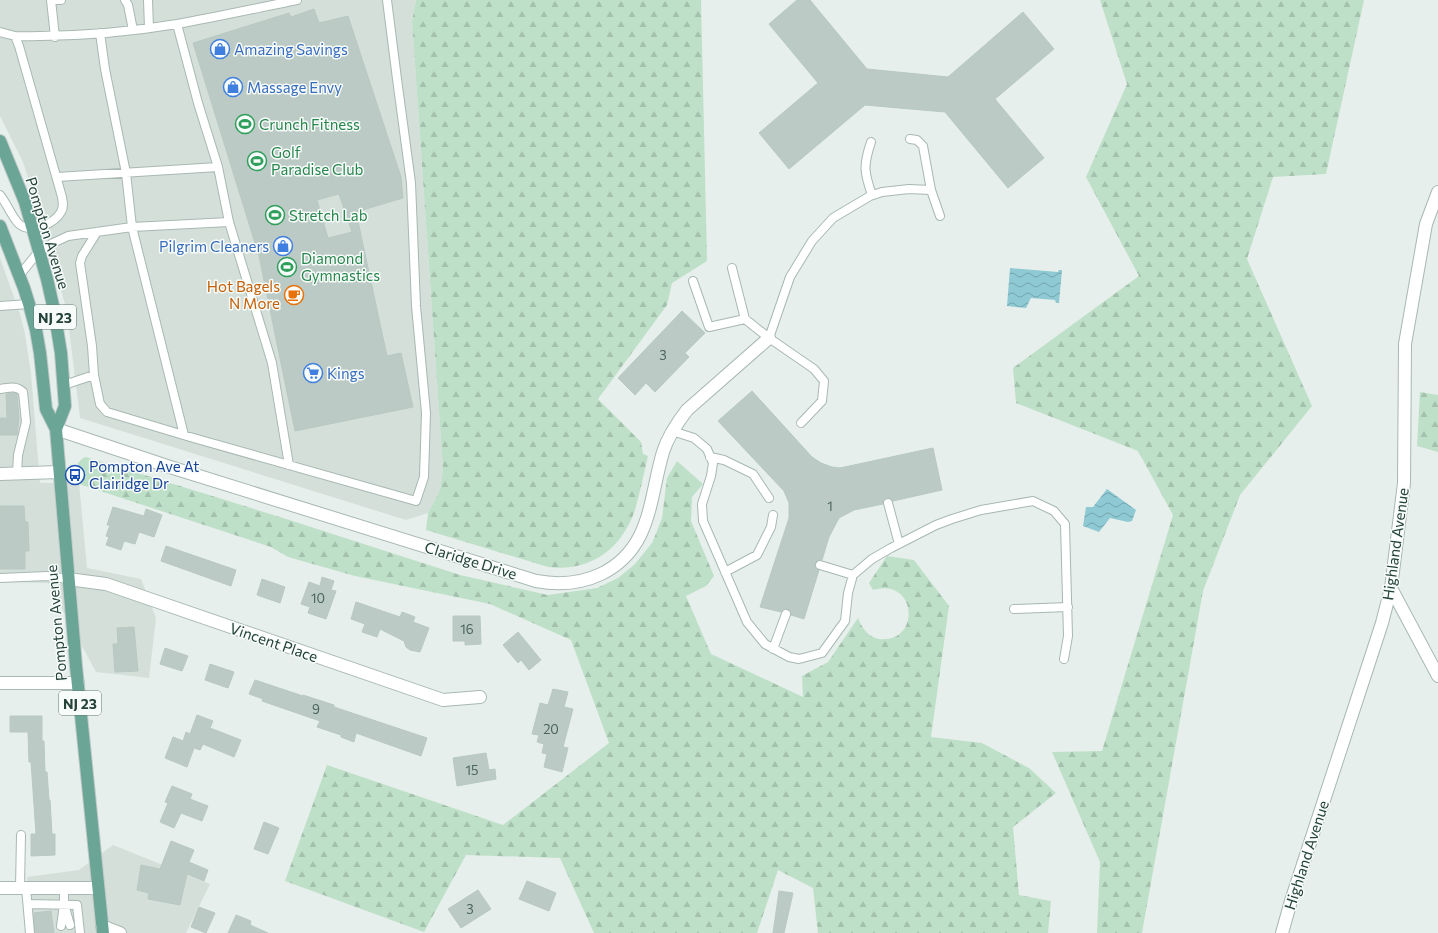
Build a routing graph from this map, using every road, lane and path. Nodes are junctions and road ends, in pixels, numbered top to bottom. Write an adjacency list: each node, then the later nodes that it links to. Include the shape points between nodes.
1 (62, 0): 12 (lane, via 51,0)
2 (125, 0): 8 (lane)
3 (148, 0): 7 (lane)
4 (297, 0): 6 (lane)
5 (387, 0): 45 (lane, via 411,183 416,306 426,413 424,477 416,501)
6 (177, 24): 7 (lane); 16 (lane)
7 (149, 28): 8 (lane)
8 (133, 30): 10 (lane)
9 (0, 32): 11 (lane)
10 (100, 33): 12 (lane); 17 (lane)
11 (15, 36): 12 (lane); 18 (lane)
12 (55, 37)
13 (910, 139): 19 (lane, via 917,140 923,146)
14 (0, 141): 27 (main road, Pompton Avenue / NJ 23)
15 (871, 142): 22 (lane, via 866,157 865,176)
16 (218, 167): 17 (lane); 24 (lane)
17 (126, 173): 18 (lane); 26 (lane)
18 (57, 177): 27 (lane, via 63,203 60,213 49,223)
19 (931, 190): 22 (lane, via 910,189); 23 (lane)
20 (1438, 192): 58 (street, Highland Avenue, via 1426,224 1405,344 1404,483)
21 (0, 195): 27 (lane, via 20,224)
22 (872, 195): 36 (lane, via 833,218 812,241 790,277)
23 (940, 216)
24 (229, 222): 26 (lane); 45 (lane, via 272,363)
25 (0, 226): 31 (main road, Pompton Avenue / NJ 23)
26 (132, 227): 28 (lane); 43 (lane)
27 (32, 229): 29 (main road, Pompton Avenue / NJ 23)
28 (97, 232): 29 (lane, via 68,236); 37 (lane, via 80,263)
29 (39, 251): 31 (lane); 38 (main road, Pompton Avenue / NJ 23, via 54,310)
30 (732, 268): 35 (lane)
31 (20, 276): 33 (main road, Pompton Avenue / NJ 23)
32 (693, 281): 35 (lane, via 709,327)
33 (29, 304): 34 (lane); 41 (main road, Pompton Avenue / NJ 23, via 40,353 46,409)
34 (0, 306)
35 (745, 318): 36 (lane)
36 (769, 338): 40 (lane, via 814,369 824,381 822,401); 42 (street, Claridge Drive, via 687,410)
37 (94, 374): 38 (lane); 43 (lane, via 100,404 107,412)
38 (64, 384): 41 (main road, Pompton Avenue / NJ 23, via 66,406)
39 (0, 389): 47 (lane, via 13,387 23,392 26,422 18,455)
40 (801, 423)
41 (56, 429): 42 (street, Claridge Drive, via 536,581 560,584 584,581 601,574 632,548 648,517 663,452); 46 (main road, Pompton Avenue / NJ 23)
42 (672, 431): 44 (lane, via 694,438 707,449)
43 (184, 435): 45 (lane)
44 (710, 457): 49 (lane, via 724,460 753,474); 54 (lane, via 713,463 712,476 702,504 703,521)
45 (289, 465)
46 (59, 472): 47 (street); 57 (main road, Pompton Avenue / NJ 23)
47 (17, 473): 48 (street)
48 (0, 474)
49 (769, 498)
50 (888, 503): 52 (lane)
51 (773, 515): 54 (lane, via 771,527 757,554)
52 (899, 544): 55 (lane, via 872,559); 59 (lane, via 952,519 981,510 1033,501 1054,511 1065,524)
53 (820, 566): 55 (lane)
54 (725, 572): 62 (lane, via 747,622 765,644)
55 (853, 575): 62 (lane, via 845,621 822,653 799,659)
56 (0, 578): 57 (lane, via 46,576)
57 (68, 579): 66 (main road, Pompton Avenue / NJ 23); 67 (street, Vincent Place, via 106,584 443,700)
58 (1391, 588): 64 (street); 81 (street, Highland Avenue)
59 (1068, 607): 60 (lane); 63 (lane, via 1068,636)
60 (1014, 609)
61 (786, 614): 62 (lane)
62 (773, 649)
63 (1064, 659)
64 (1438, 676)
65 (0, 683): 66 (street)
66 (78, 683): 72 (main road, Pompton Avenue / NJ 23)
67 (480, 697)
68 (21, 835): 70 (lane)
69 (0, 888): 70 (street)
70 (23, 888): 71 (street); 73 (lane)
71 (64, 888): 72 (street); 74 (lane)
72 (98, 888): 77 (main road, Pompton Avenue / NJ 23)
73 (28, 904): 74 (lane); 78 (lane)
74 (64, 905): 75 (lane); 76 (lane); 79 (lane, via 77,905)
75 (70, 925)
76 (61, 926)
77 (102, 929): 80 (street)
78 (30, 933)
79 (80, 933)
80 (120, 933)
81 (1282, 933)

